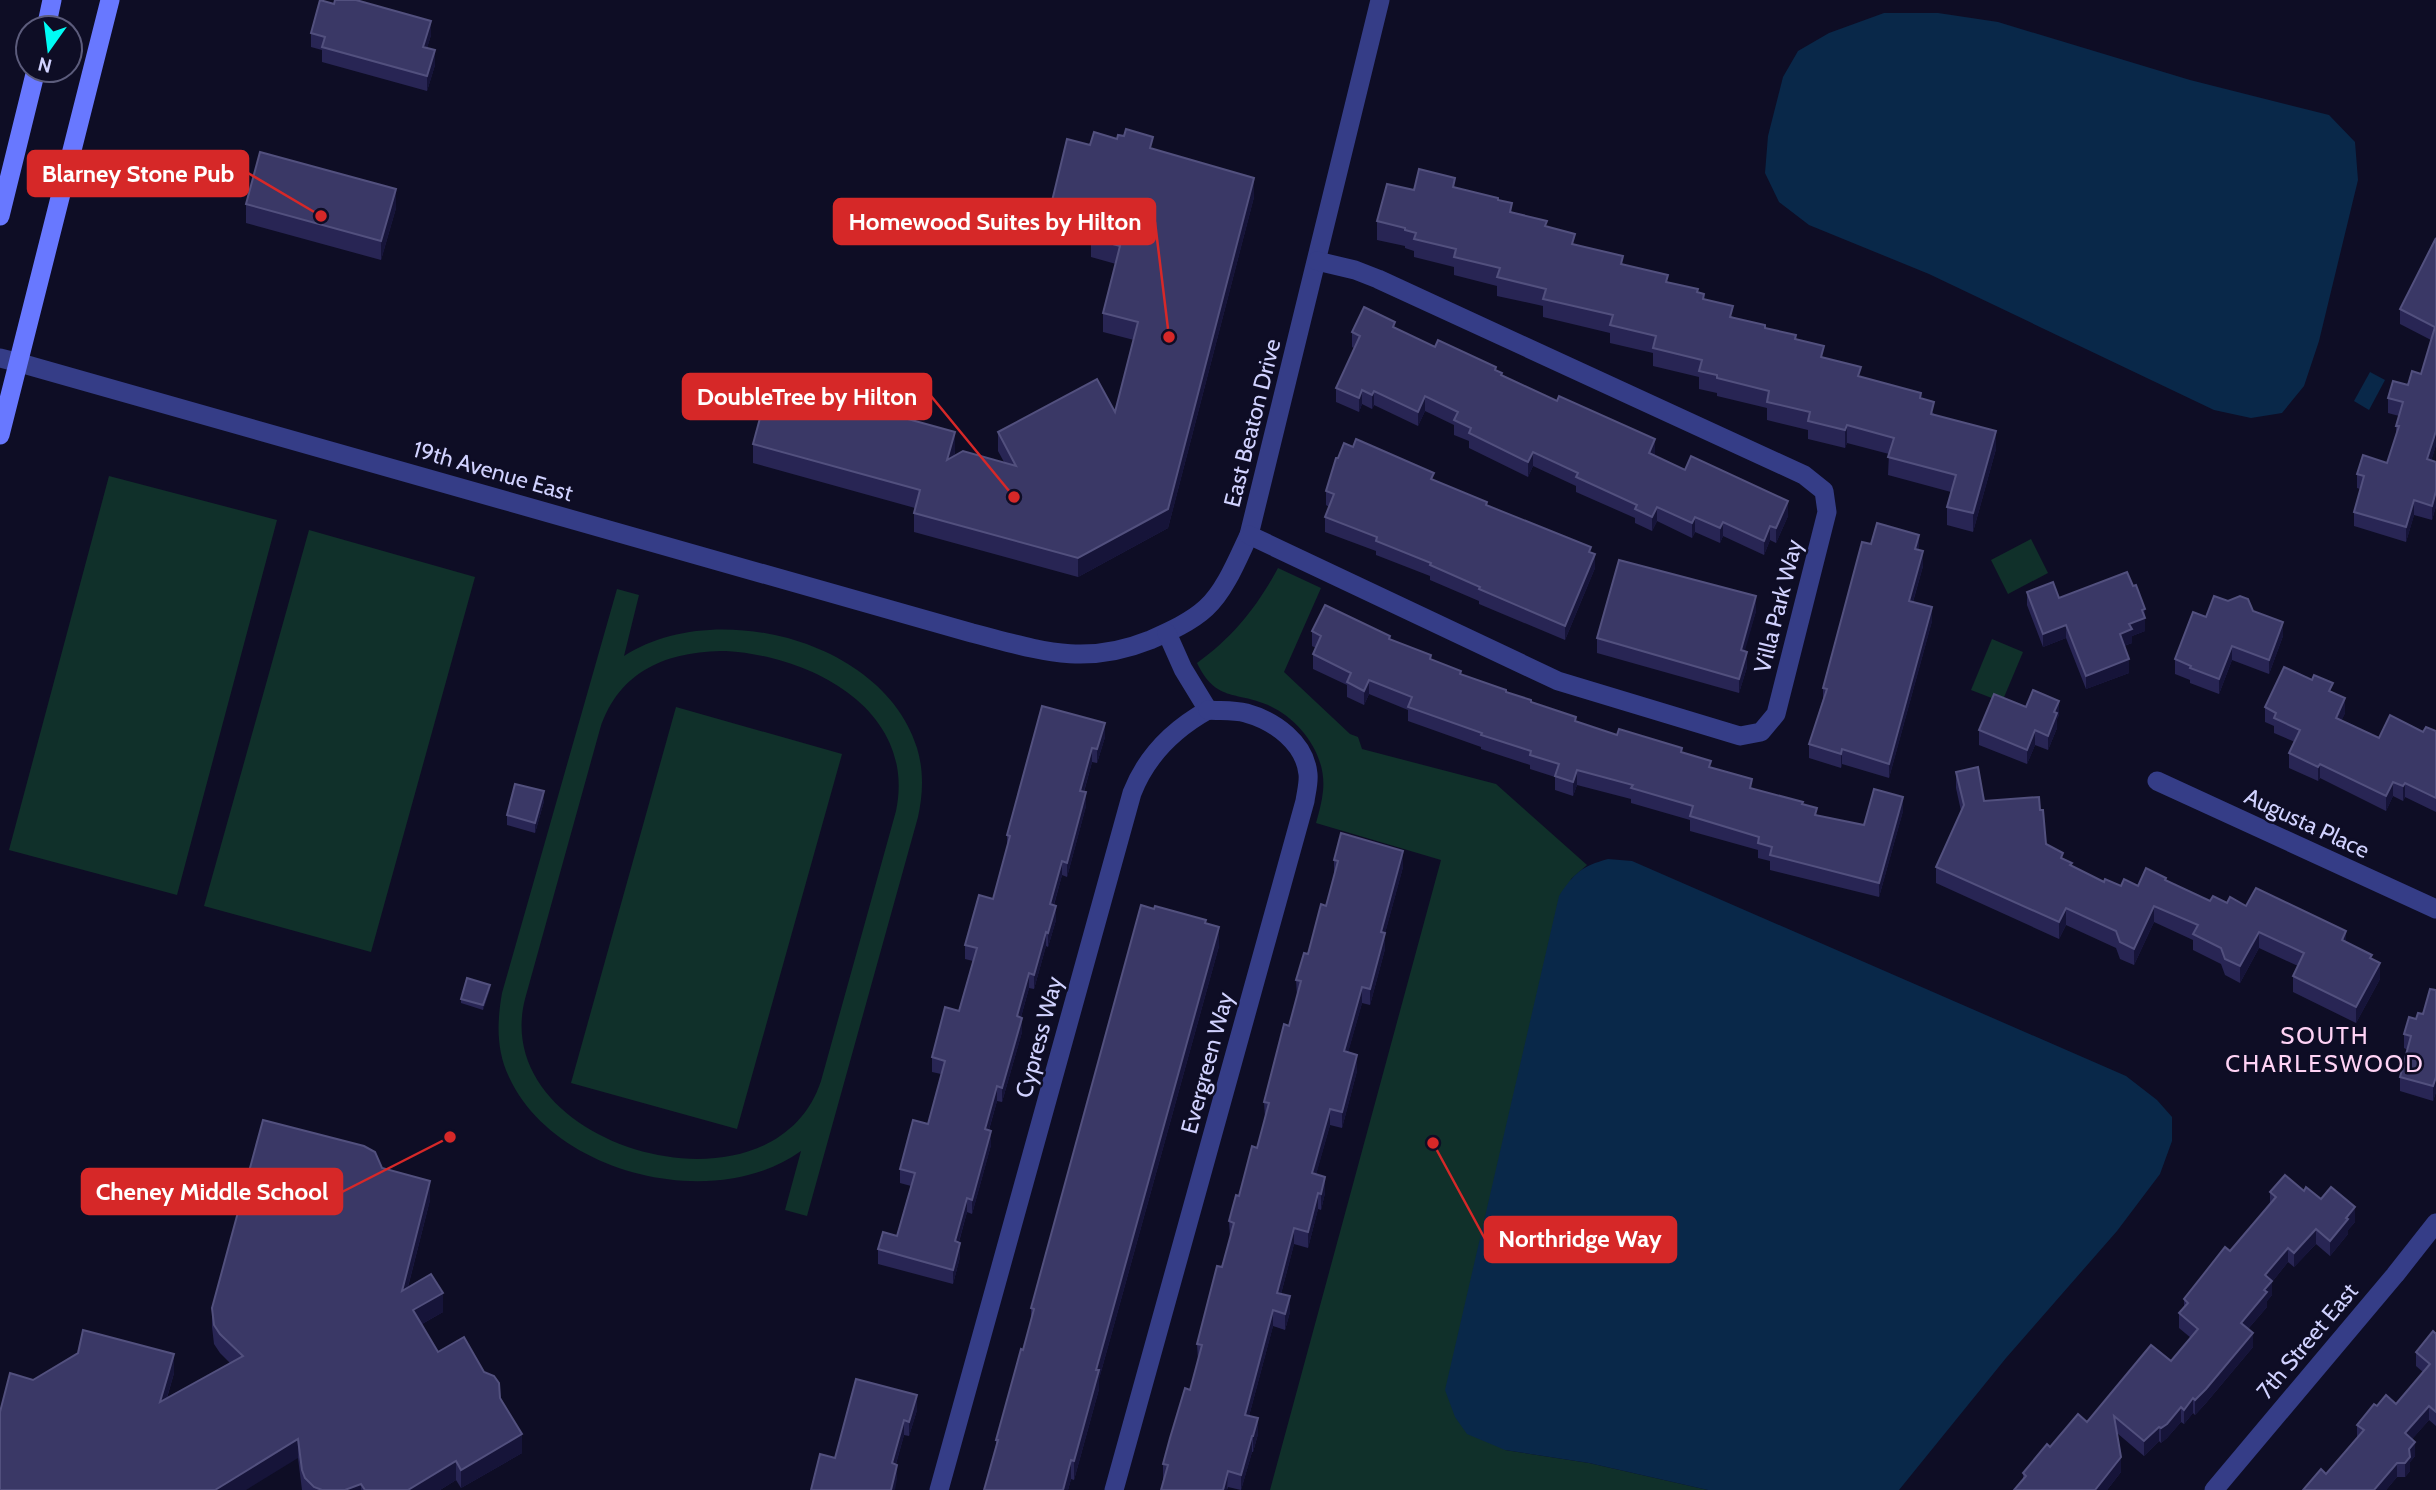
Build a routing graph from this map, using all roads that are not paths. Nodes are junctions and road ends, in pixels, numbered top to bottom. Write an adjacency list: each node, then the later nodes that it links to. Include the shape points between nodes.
1 (110, 0): 7 (main road)
2 (1380, 0): 5 (street, East Beaton Drive)
3 (33, 84): 4 (main road)
4 (0, 216)
5 (1317, 261): 9 (street, East Beaton Drive); 9 (street, Villa Park Way, via 1378,279 1804,475 1824,491 1827,512 1776,714 1761,732 1740,736 1558,681)
6 (0, 358): 7 (street, 19th Avenue East)
7 (20, 363): 8 (main road); 10 (street, 19th Avenue East)
8 (0, 435)
9 (1250, 535): 11 (street, East Beaton Drive, via 1206,608)
10 (972, 633): 11 (street, East Beaton Drive, via 1040,650 1085,655 1123,650)
11 (1167, 633): 12 (street)
12 (1208, 710): 16 (street, Cypress Way, via 1191,719 1155,752 1132,793); 17 (street, Evergreen Way, via 1244,713 1287,734 1305,760 1308,777)
13 (2157, 780): 14 (street, Augusta Place)
14 (2436, 909)
15 (2436, 1223): 18 (street, 7th Street East)
16 (939, 1490)
17 (1114, 1490)
18 (2214, 1490)

